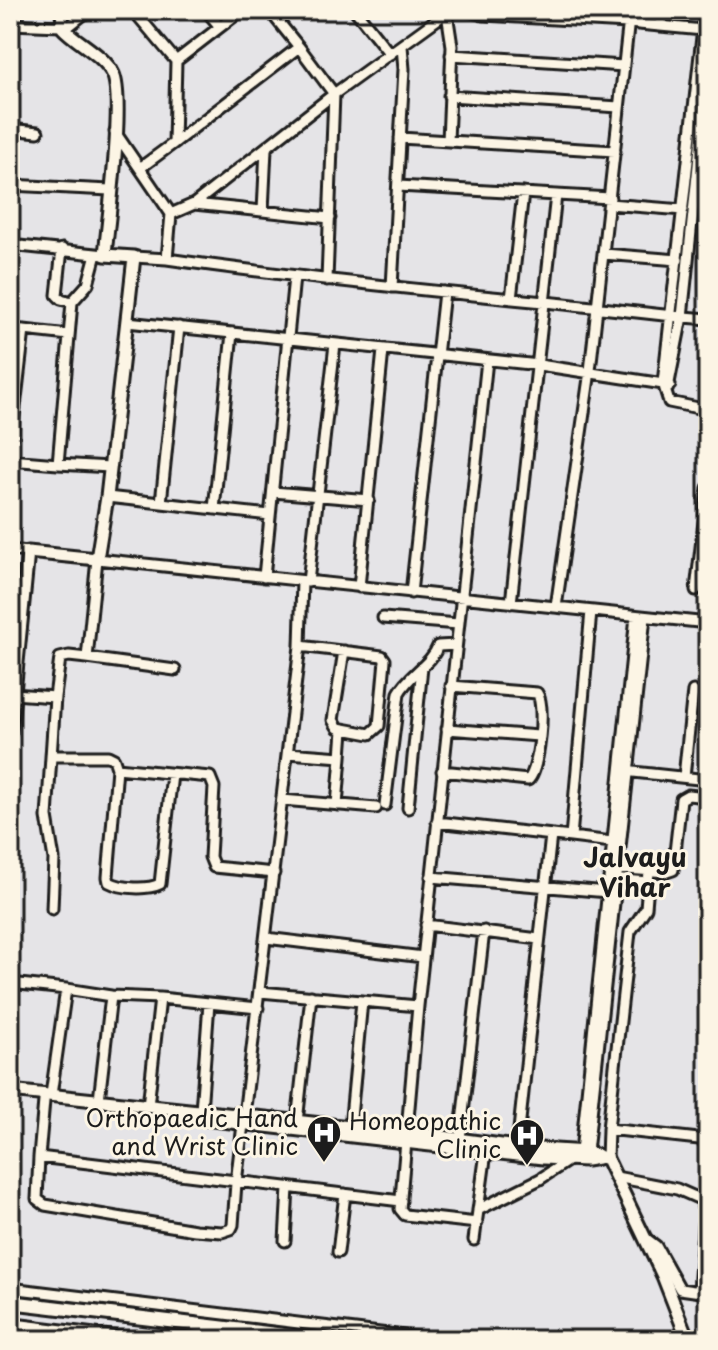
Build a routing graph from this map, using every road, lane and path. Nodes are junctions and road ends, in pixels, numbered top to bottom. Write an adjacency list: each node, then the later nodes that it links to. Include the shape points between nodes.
1 (62, 10): 17 (street)
2 (89, 10): 17 (street)
3 (133, 10): 23 (street)
4 (206, 10): 16 (street)
5 (242, 10): 16 (street)
6 (269, 10): 20 (street)
7 (355, 10): 21 (street)
8 (466, 10): 13 (street)
9 (630, 10): 13 (street)
10 (662, 10): 15 (street)
11 (705, 10): 18 (street)
12 (443, 13): 19 (street); 22 (street)
13 (628, 23): 15 (street); 24 (street)
14 (10, 24): 17 (street)
15 (661, 25): 18 (street)
16 (220, 27): 23 (street)
17 (63, 28): 31 (street, via 112,71 117,91)
18 (703, 30): 45 (street)
19 (402, 46): 21 (street); 32 (street)
20 (299, 47): 26 (street); 34 (street)
21 (390, 54): 26 (street)
22 (451, 55): 24 (street); 27 (street)
23 (176, 61): 34 (street)
24 (624, 66): 28 (street)
25 (708, 71): 64 (street)
26 (334, 94): 35 (street); 48 (street)
27 (449, 96): 28 (street); 33 (street)
28 (619, 107): 36 (street)
29 (10, 129): 30 (street)
30 (38, 132)
31 (115, 132): 37 (street); 40 (street)
32 (400, 138): 33 (street); 39 (street)
33 (448, 141): 36 (street)
34 (174, 143): 37 (street)
35 (266, 149): 44 (street); 46 (street)
36 (615, 151): 43 (street)
37 (140, 168): 47 (street)
38 (10, 185): 40 (street)
39 (398, 186): 41 (street); 58 (street)
40 (110, 190): 51 (street)
41 (523, 193): 42 (street); 60 (street)
42 (556, 195): 43 (street); 62 (street)
43 (609, 201): 45 (street); 52 (street)
44 (194, 204): 46 (street); 47 (street)
45 (683, 210): 55 (street)
46 (263, 211): 48 (street)
47 (171, 214): 54 (street)
48 (330, 218): 57 (street)
49 (10, 245): 50 (street)
50 (62, 249): 51 (street); 61 (street, via 57,295)
51 (100, 254): 53 (street); 61 (street, via 88,284)
52 (604, 254): 55 (street); 63 (street)
53 (134, 257): 54 (street); 66 (street)
54 (167, 259): 56 (street)
55 (678, 260): 64 (street)
56 (294, 277): 57 (street); 72 (street)
57 (327, 280): 58 (street)
58 (392, 287): 59 (street)
59 (444, 292): 60 (street); 75 (street)
60 (511, 299): 62 (street)
61 (72, 302): 71 (street)
62 (546, 302): 63 (street); 77 (street)
63 (597, 310): 64 (street); 78 (street)
64 (677, 316): 65 (street); 79 (street)
65 (708, 319)
66 (127, 322): 67 (street); 84 (street)
67 (179, 327): 70 (street); 90 (street)
68 (10, 329): 69 (street)
69 (24, 330): 71 (street); 81 (street)
70 (232, 333): 72 (street); 91 (street)
71 (69, 335): 83 (street)
72 (288, 339): 73 (street); 86 (street)
73 (335, 344): 74 (street); 87 (street)
74 (383, 350): 75 (street); 89 (street)
75 (436, 354): 76 (street); 100 (street)
76 (487, 360): 77 (street); 101 (street)
77 (539, 365): 78 (street); 102 (street)
78 (590, 371): 79 (street); 103 (street)
79 (667, 387): 80 (street, via 669,402)
80 (708, 410)
81 (10, 451)
82 (10, 460): 83 (street)
83 (58, 464): 84 (street)
84 (110, 467): 88 (street)
85 (708, 488): 99 (street)
86 (273, 492): 87 (street); 92 (street)
87 (318, 495): 89 (street); 97 (street)
88 (107, 497): 90 (street); 95 (street)
89 (369, 500): 98 (street)
90 (161, 503): 91 (street)
91 (214, 509): 92 (street)
92 (270, 515): 96 (street)
93 (10, 550): 94 (street)
94 (28, 552): 95 (street); 112 (street)
95 (97, 559): 96 (street); 113 (street)
96 (264, 577): 97 (street)
97 (305, 582): 98 (street); 110 (street)
98 (359, 587): 100 (street)
99 (696, 590)
100 (411, 593): 101 (street)
101 (460, 598): 102 (street); 108 (street)
102 (511, 603): 103 (street)
103 (556, 607): 104 (street)
104 (591, 611): 105 (street); 139 (street)
105 (640, 616): 107 (street); 129 (street)
106 (383, 618): 108 (street)
107 (708, 623)
108 (458, 624): 109 (street)
109 (456, 645): 114 (street, via 440,645); 116 (street)
110 (300, 646): 111 (street); 124 (street)
111 (344, 651): 121 (street, via 333,720); 121 (street, via 377,653 385,660 379,726 370,734)
112 (14, 652): 118 (street)
113 (87, 658): 115 (street); 119 (street, via 60,658)
114 (422, 667): 135 (street, via 399,693 381,806); 136 (street)
115 (175, 670)
116 (451, 686): 120 (street); 123 (street, via 537,693)
117 (693, 691): 131 (street)
118 (13, 694): 119 (street); 122 (street)
119 (55, 697): 125 (street)
120 (447, 729): 123 (street); 128 (street)
121 (343, 730): 126 (street)
122 (10, 733)
123 (539, 736): 128 (street, via 534,774 528,780)
124 (288, 753): 126 (street); 134 (street)
125 (53, 756): 127 (street, via 108,756); 149 (street, via 47,813 54,859)
126 (341, 757): 135 (street)
127 (117, 768): 130 (street); 130 (street, via 108,877 120,886 160,884)
128 (442, 771): 137 (street)
129 (624, 771): 131 (street); 140 (street); 141 (street)
130 (172, 774): 143 (street, via 213,779 214,867)
131 (684, 777): 132 (street)
132 (708, 780)
133 (708, 797): 142 (street, via 683,797 673,870)
134 (282, 800): 135 (street); 143 (street)
135 (337, 805)
136 (408, 808)
137 (437, 822): 138 (street); 144 (street)
138 (551, 835): 139 (street); 147 (street)
139 (571, 837): 140 (street)
140 (612, 842): 141 (street)
141 (614, 868): 142 (street); 145 (street)
142 (649, 871): 146 (street)
143 (274, 873): 152 (street)
144 (431, 877): 147 (street); 150 (street)
145 (613, 879): 146 (street); 148 (street); 181 (street)
146 (648, 882): 174 (street, via 644,914 630,932)
147 (545, 887): 148 (street); 153 (street)
148 (608, 892): 181 (street)
149 (52, 909)
150 (426, 925): 151 (street); 154 (street)
151 (484, 931): 153 (street); 176 (street)
152 (266, 938): 154 (street); 157 (street)
153 (539, 939): 178 (street)
154 (423, 957): 163 (street)
155 (10, 983): 156 (street)
156 (66, 989): 158 (street); 166 (street)
157 (260, 992): 159 (street); 164 (street)
158 (111, 996): 160 (street); 168 (street)
159 (311, 996): 161 (street); 172 (street)
160 (160, 998): 162 (street); 169 (street)
161 (362, 1001): 163 (street); 173 (street)
162 (209, 1003): 164 (street); 170 (street)
163 (418, 1006): 175 (street)
164 (258, 1008): 171 (street)
165 (10, 1091): 166 (street)
166 (48, 1098): 167 (street); 168 (street); 171 (street); 180 (street)
167 (10, 1099)
168 (99, 1100): 169 (street)
169 (148, 1106): 170 (street)
170 (201, 1111): 171 (street)
171 (245, 1120): 172 (street); 175 (street); 183 (street)
172 (297, 1122): 173 (street)
173 (350, 1128): 175 (street)
174 (608, 1129): 177 (street); 181 (street)
175 (407, 1138): 176 (street); 179 (street); 186 (street)
176 (460, 1139): 178 (street)
177 (708, 1140)
178 (517, 1148): 181 (street)
179 (486, 1152): 181 (street); 187 (street)
180 (39, 1157): 183 (street); 183 (street, via 37,1199 45,1205 195,1230 231,1229)
181 (587, 1157): 182 (street); 187 (street)
182 (616, 1177): 189 (street); 194 (street, via 677,1189 702,1200)
183 (236, 1183): 184 (street)
184 (288, 1188): 185 (street); 191 (street)
185 (345, 1194): 186 (street); 192 (street)
186 (401, 1201): 188 (street, via 405,1215)
187 (478, 1210): 188 (street)
188 (477, 1223): 190 (street)
189 (644, 1237): 194 (street, via 656,1246 680,1289); 200 (street)
190 (474, 1240)
191 (285, 1241)
192 (338, 1252)
193 (10, 1288): 199 (street)
194 (703, 1292)
195 (10, 1302): 198 (main road)
196 (10, 1325): 197 (main road)
197 (131, 1340)
198 (326, 1340)
199 (438, 1340)
200 (688, 1340)

